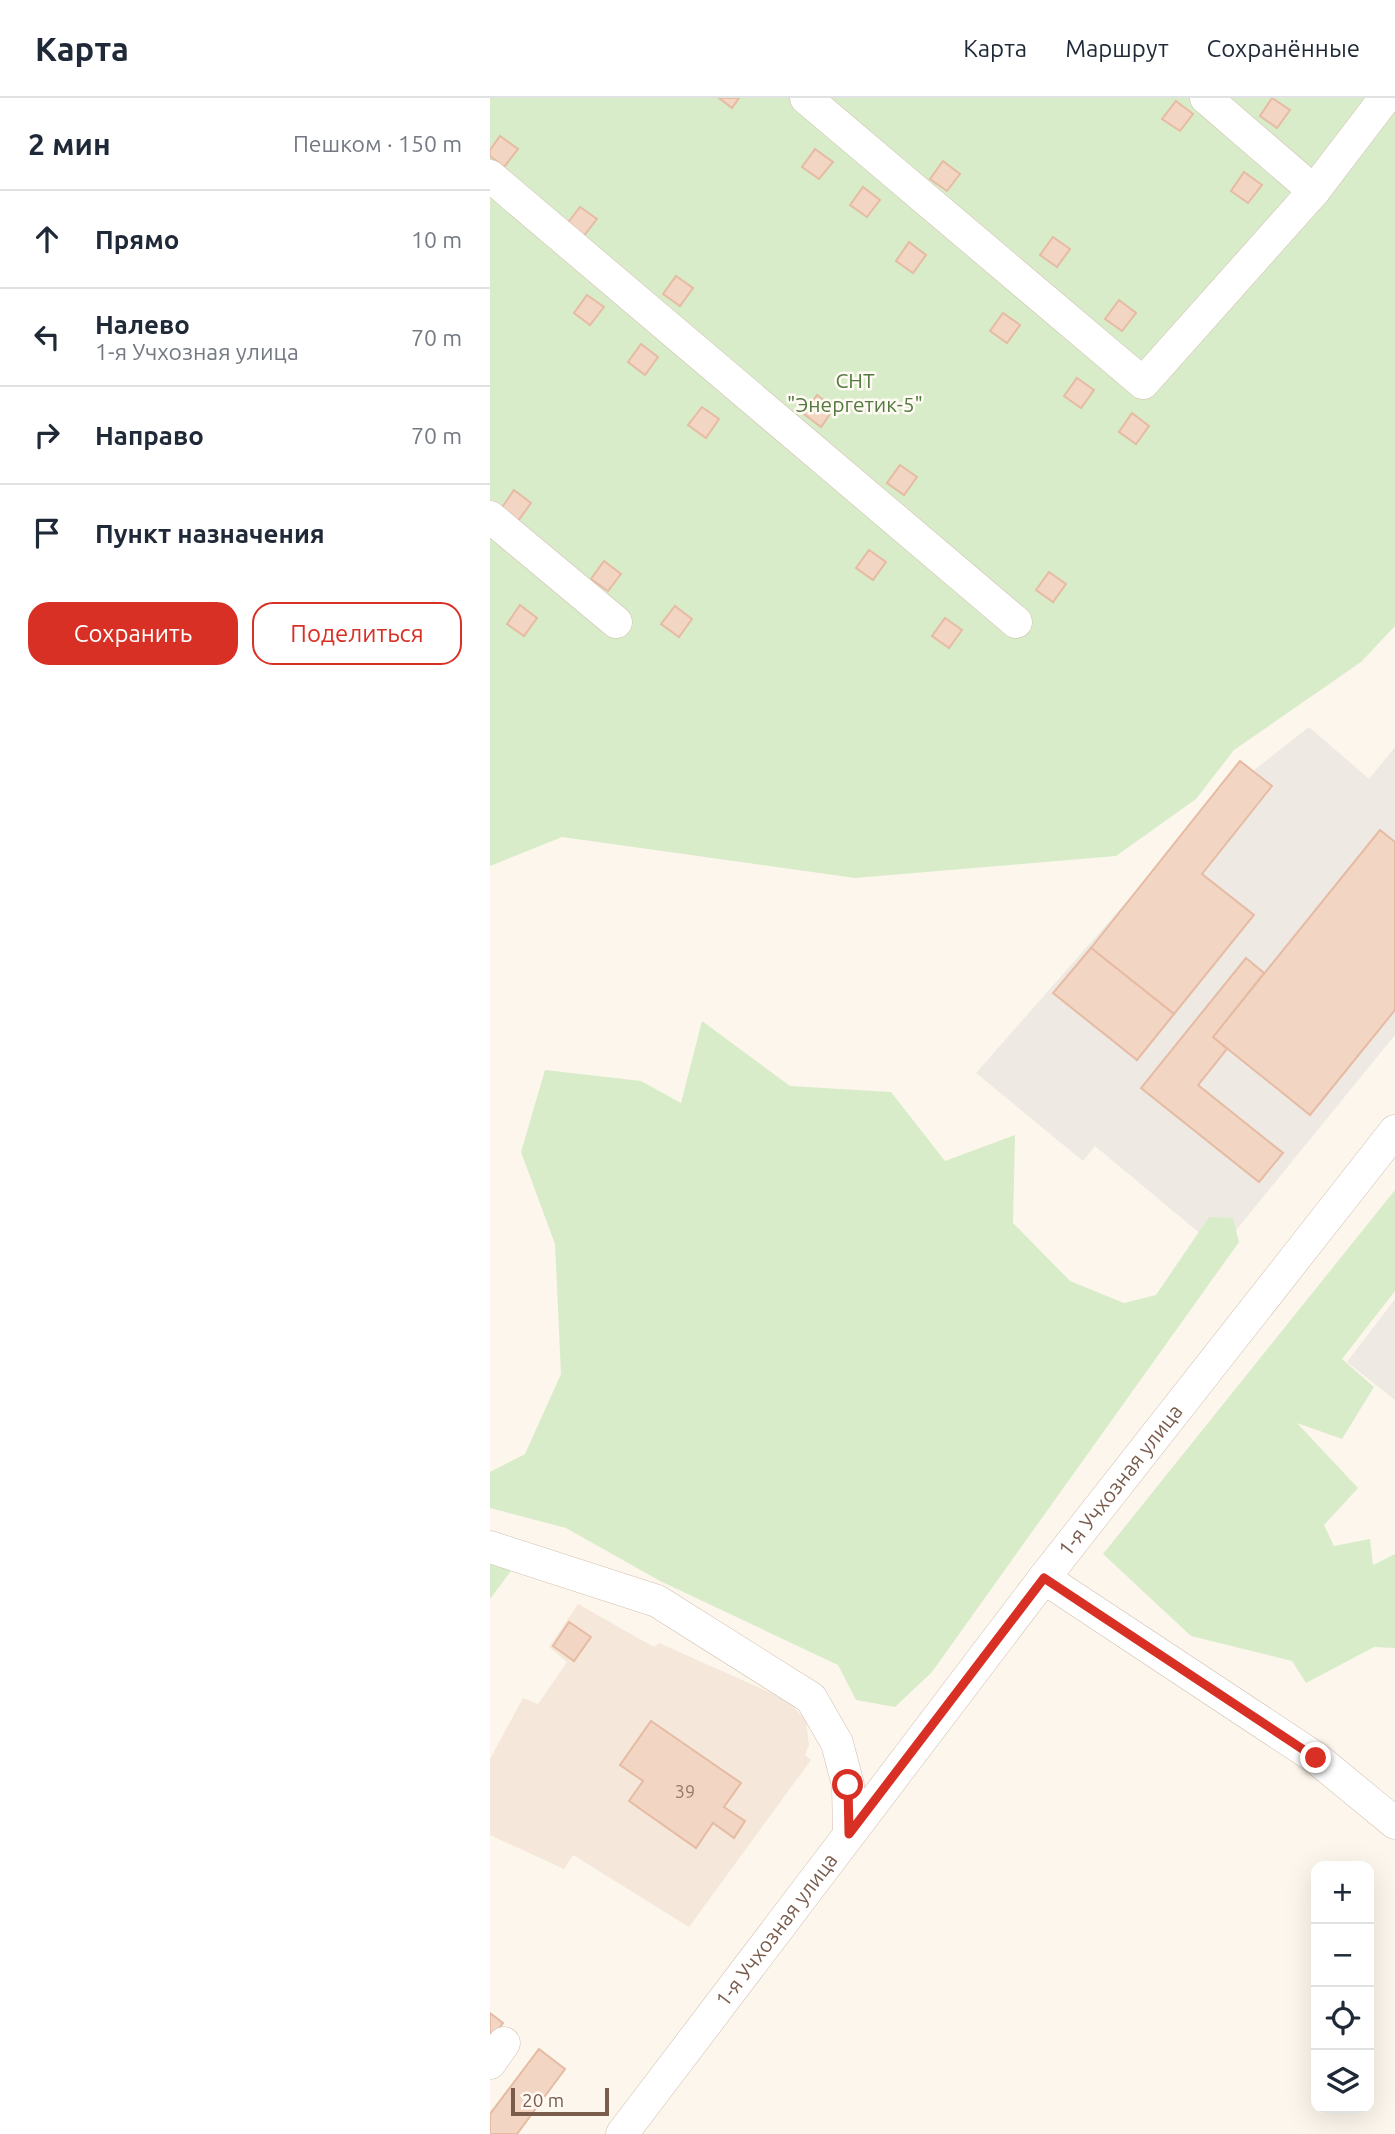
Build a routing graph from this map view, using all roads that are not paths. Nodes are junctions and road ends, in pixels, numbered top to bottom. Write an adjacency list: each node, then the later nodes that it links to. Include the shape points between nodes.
1 (806, 98): 5 (street, via 1143,383)
2 (1206, 98): 5 (street)
3 (1385, 98): 5 (street)
4 (490, 176): 8 (street)
5 (1314, 191)
6 (490, 517): 7 (street)
7 (616, 622)
8 (1016, 622)
9 (1395, 1131): 11 (street, 1-я Учхозная улица)
10 (490, 1547): 13 (street, via 657,1601 811,1698 836,1743 848,1785)
11 (1044, 1578): 12 (street, via 1316,1758); 13 (street, 1-я Учхозная улица)
12 (1395, 1823)
13 (849, 1834): 14 (street, 1-я Учхозная улица)
14 (622, 2134)

